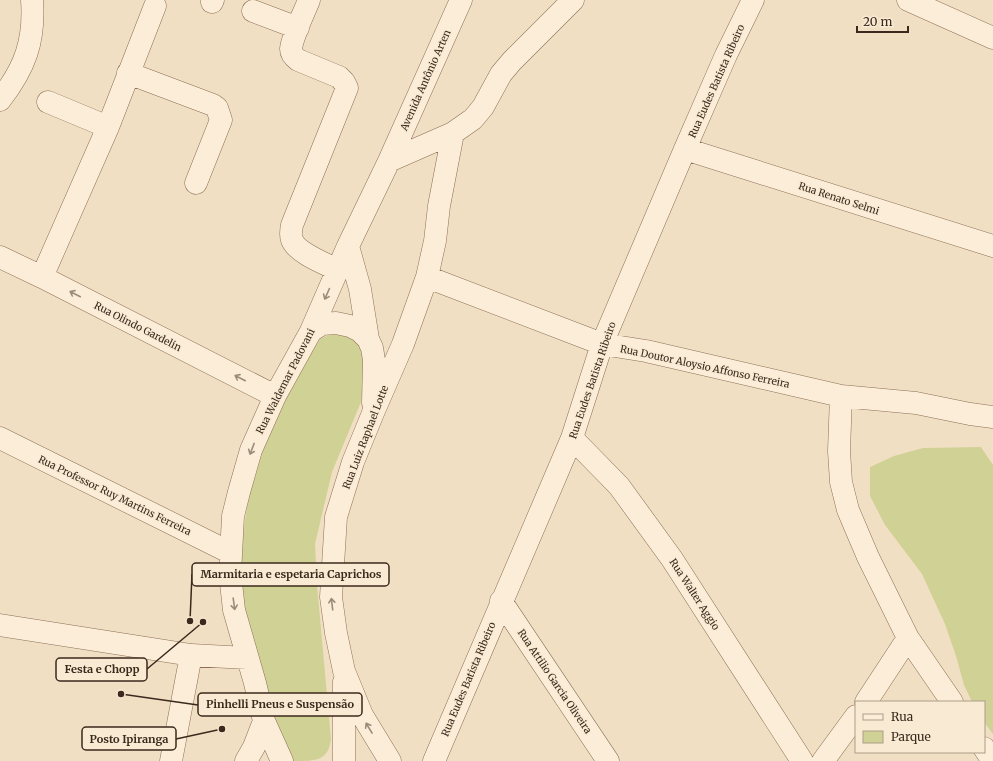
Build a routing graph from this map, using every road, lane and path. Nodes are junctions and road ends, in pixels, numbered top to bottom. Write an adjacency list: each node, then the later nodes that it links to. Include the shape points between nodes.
1 (32, 0): 12 (street, via 29,46 21,69)
2 (309, 0): 9 (street)
3 (461, 0): 17 (street, Avenida Antônio Arten)
4 (573, 0): 15 (street, via 501,74 478,113)
5 (753, 0): 16 (street, Rua Eudes Batista Ribeiro)
6 (908, 0): 10 (street)
7 (155, 6): 11 (street)
8 (253, 11): 9 (street)
9 (298, 28): 22 (street, via 291,50 293,55 298,60 339,77 346,88 292,225 291,234 295,246)
10 (993, 38)
11 (128, 73): 14 (street); 18 (street, via 217,108 220,120)
12 (0, 100)
13 (48, 102): 14 (street)
14 (108, 127): 23 (street)
15 (453, 133): 17 (street); 24 (street, Rua Luiz Raphael Lotte)
16 (685, 149): 20 (street, Rua Renato Selmi); 28 (street, Rua Eudes Batista Ribeiro)
17 (389, 161): 19 (street, Rua Waldemar Padovani)
18 (196, 184)
19 (348, 246): 22 (street, Rua Waldemar Padovani); 26 (street, via 360,289)
20 (993, 246)
21 (0, 257): 23 (street, Rua Olindo Gardelin)
22 (338, 270): 25 (street, Rua Waldemar Padovani, one-way to 25)
23 (42, 277): 30 (street, Rua Olindo Gardelin, one-way to 23)
24 (428, 277): 27 (street, Rua Luiz Raphael Lotte); 28 (street, Rua Doutor Aloysio Affonso Ferreira)
25 (311, 331): 26 (street, via 322,324 336,323 360,331); 30 (street, Rua Waldemar Padovani)
26 (368, 339): 29 (street)
27 (403, 344): 29 (street, via 391,353); 32 (street, Rua Luiz Raphael Lotte)
28 (602, 344): 31 (street, Rua Doutor Aloysio Affonso Ferreira, via 646,351); 35 (street, Rua Eudes Batista Ribeiro)
29 (374, 360): 32 (street)
30 (275, 396): 36 (street, Rua Waldemar Padovani, one-way to 36, via 249,457 233,516)
31 (841, 396): 33 (street, Rua Doutor Aloysio Affonso Ferreira, via 916,403); 39 (street, via 839,451 841,482 848,510)
32 (373, 413): 42 (street, Rua Luiz Raphael Lotte, one-way to 32, via 331,597 336,517 353,462)
33 (993, 417)
34 (0, 438): 36 (street, Rua Professor Ruy Martins Ferreira)
35 (572, 438): 37 (street, Rua Eudes Batista Ribeiro); 55 (street, Rua Walter Aggio, via 619,486 672,558)
36 (231, 553): 41 (street, Rua Waldemar Padovani, one-way to 41, via 230,574 234,610)
37 (501, 601): 53 (street, Rua Eudes Batista Ribeiro); 54 (street, Rua Attilio Garcia Oliveira)
38 (2, 625): 40 (street)
39 (908, 638): 43 (street); 44 (street)
40 (191, 655): 41 (street); 49 (street)
41 (247, 658): 46 (street, Rua Waldemar Padovani)
42 (344, 671): 48 (street); 52 (street, Rua Luiz Raphael Lotte, one-way to 42, via 362,715)
43 (867, 701)
44 (951, 701)
45 (855, 717): 56 (street)
46 (264, 721): 50 (street); 51 (street, Rua Waldemar Padovani)
47 (985, 749): 57 (street)
48 (342, 760)
49 (171, 761)
50 (246, 761)
51 (282, 761)
52 (390, 761)
53 (434, 761)
54 (608, 761)
55 (802, 761)
56 (823, 761)
57 (993, 761)

